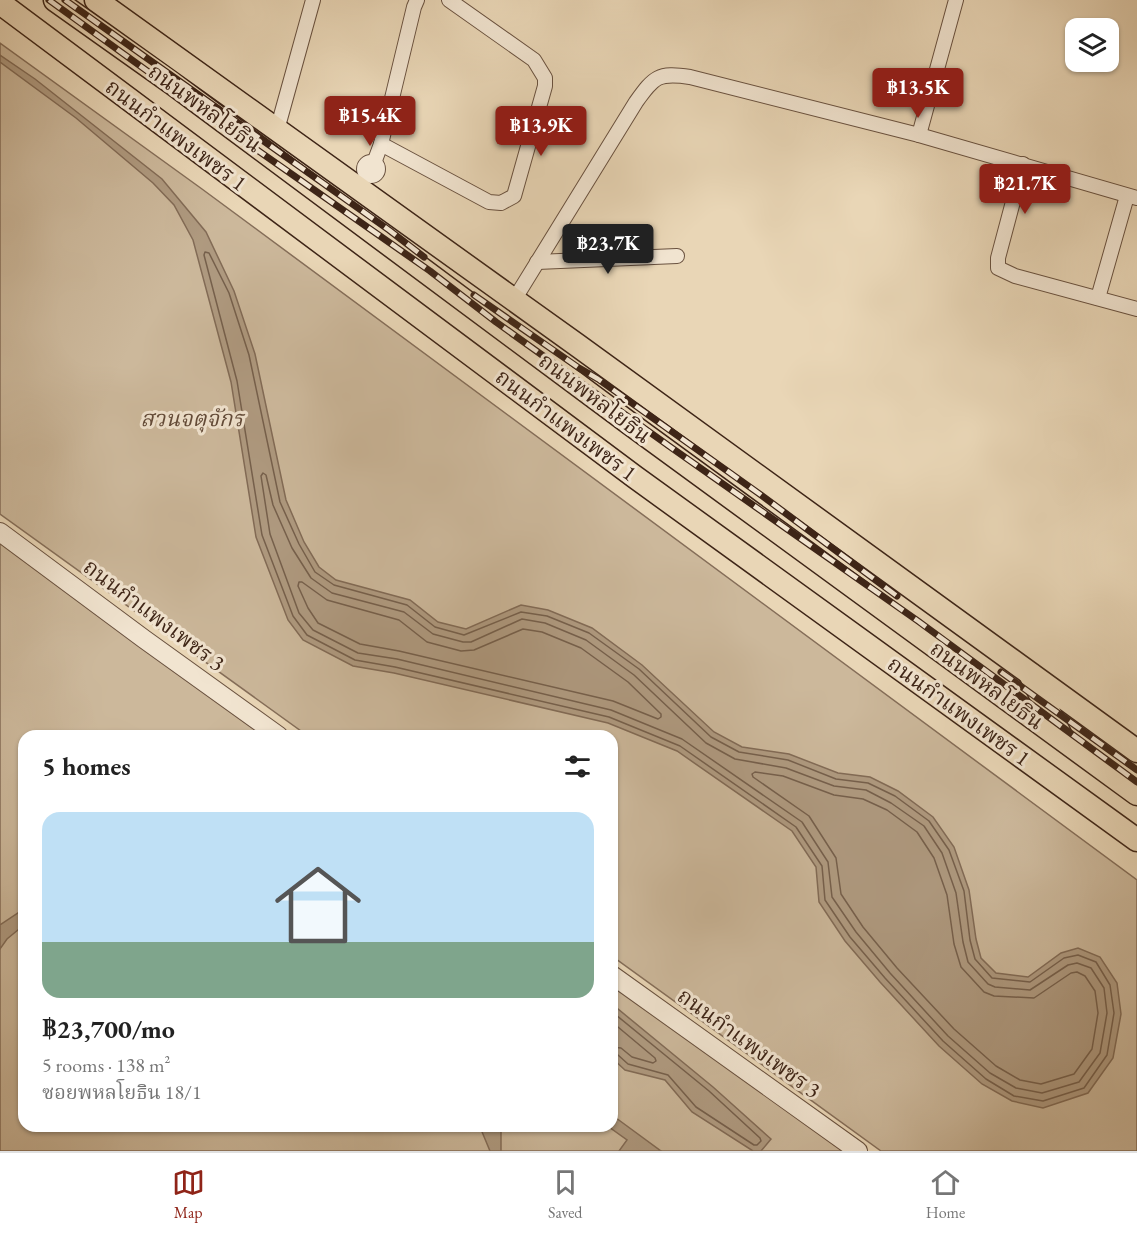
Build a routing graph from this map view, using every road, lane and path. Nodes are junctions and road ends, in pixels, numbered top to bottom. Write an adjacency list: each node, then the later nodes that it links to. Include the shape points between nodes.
1 (55, 0): 8 (main road, ถนนพหลโยธิน)
2 (96, 0): 9 (main road, ถนนพหลโยธิน)
3 (313, 0): 10 (street)
4 (417, 0): 12 (street)
5 (449, 0): 12 (street, via 534,60 545,78 514,196 501,203 489,202)
6 (956, 0): 11 (street)
7 (0, 3): 27 (main road, ถนนกำแพงเพชร 1, via 635,477)
8 (109, 38): 9 (main road); 24 (main road, ถนนพหลโยธิน)
9 (172, 54): 10 (main road, ถนนพหลโยธิน)
10 (277, 130): 14 (main road, ถนนพหลโยธิน)
11 (919, 135): 13 (street); 17 (street, via 690,77 660,75 636,102)
12 (381, 144): 14 (street)
13 (1023, 164): 15 (street); 18 (street, via 998,268)
14 (367, 175): 19 (main road, ถนนพหลโยธิน)
15 (1132, 197): 18 (street)
16 (677, 256): 17 (street)
17 (537, 262): 19 (street)
18 (1098, 298): 20 (street)
19 (514, 300): 22 (main road, ถนนพหลโยธิน)
20 (1137, 309)
21 (0, 532): 23 (street, ถนนกำแพงเพชร 3)
22 (1029, 672): 24 (main road); 25 (main road, ถนนพหลโยธิน)
23 (271, 730)
24 (1063, 740): 26 (main road, ถนนพหลโยธิน)
25 (1137, 751)
26 (1137, 794)
27 (1137, 840)
28 (618, 979): 29 (street, ถนนกำแพงเพชร 3)
29 (858, 1151)

